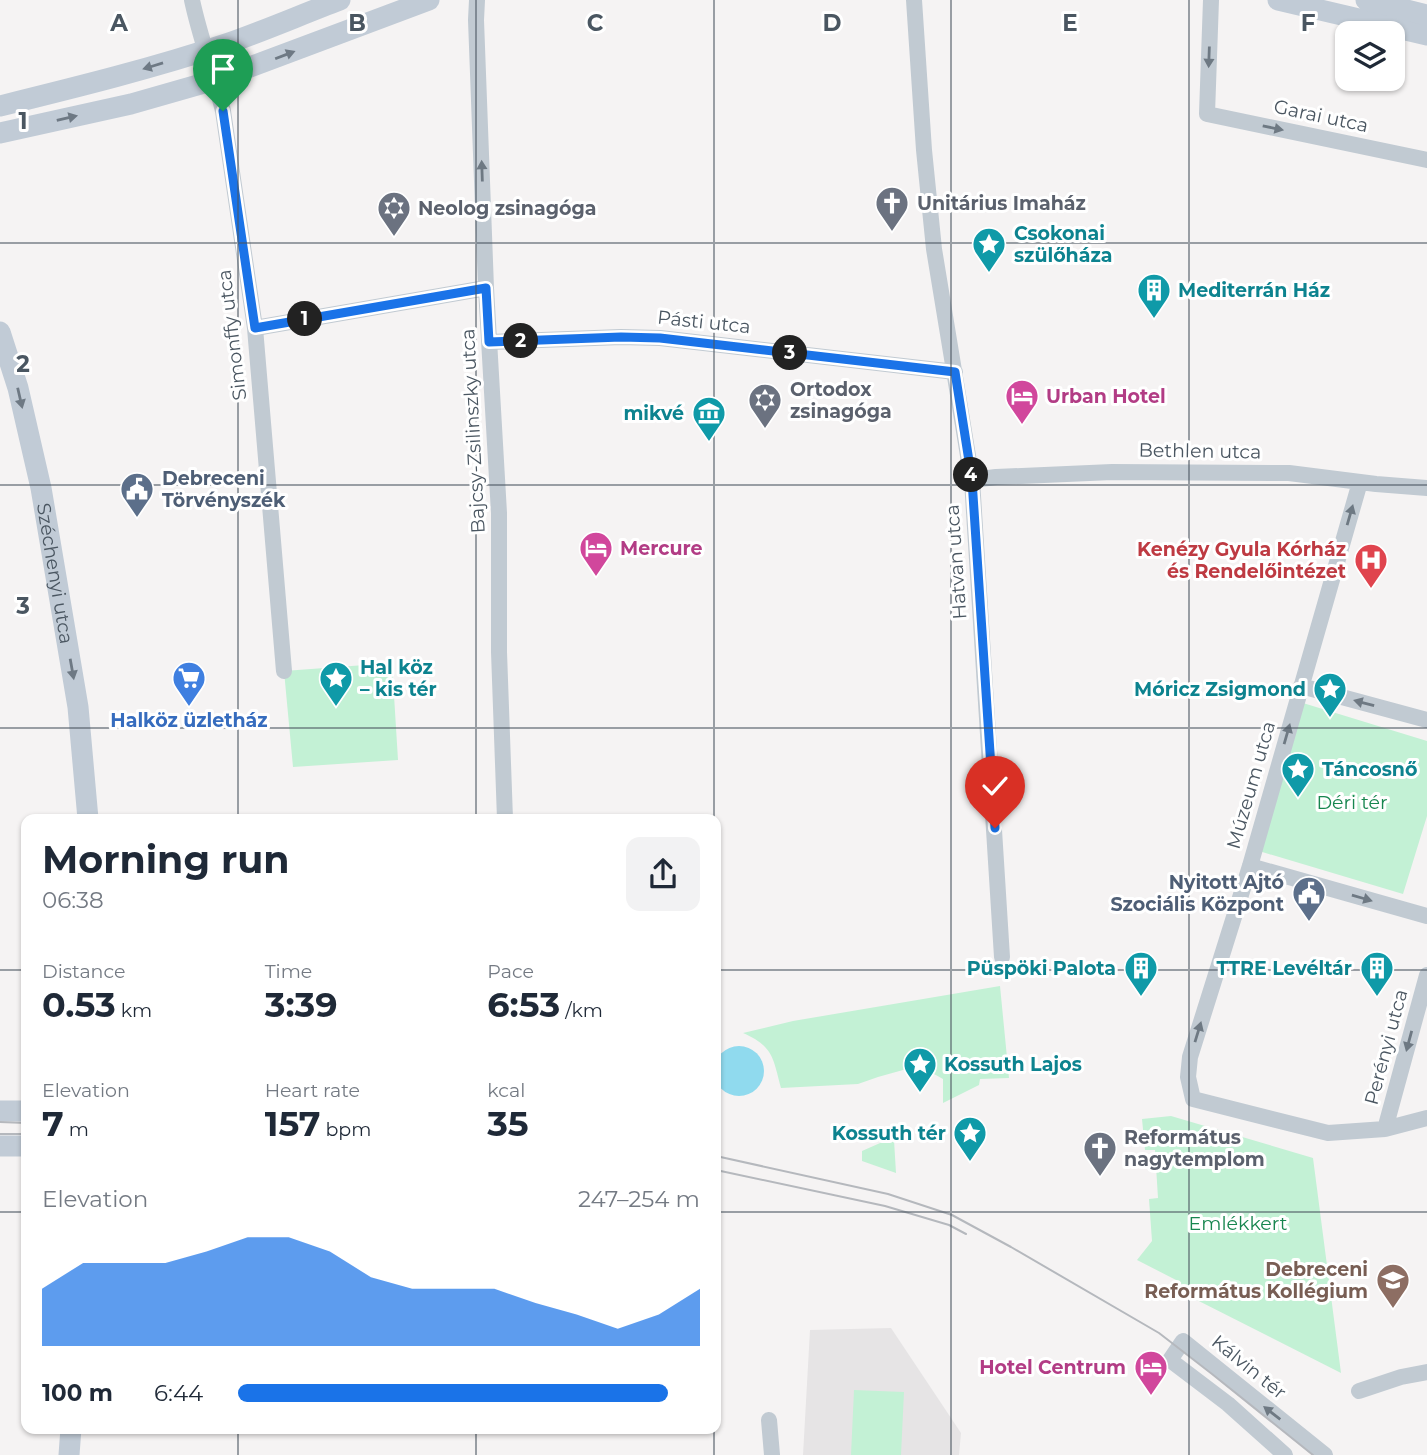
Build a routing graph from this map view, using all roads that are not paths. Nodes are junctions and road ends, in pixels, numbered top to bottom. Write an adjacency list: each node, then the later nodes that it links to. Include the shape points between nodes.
1 (192, 0): 11 (street, Simonffy utca)
2 (340, 0): 11 (street)
3 (429, 0): 12 (street, one-way to 3)
4 (477, 0): 16 (street, Bajcsy-Zsilinszky utca, one-way to 4)
5 (914, 0): 20 (street, Hatvan utca, via 934,249)
6 (1211, 0): 15 (street, Garai utca, one-way to 15, via 1207,114)
7 (1278, 0): 10 (street)
8 (1366, 0): 9 (street)
9 (1427, 15)
10 (1427, 35)
11 (205, 50): 12 (street, Simonffy utca); 13 (street, one-way to 13)
12 (215, 80): 14 (street, one-way to 12); 17 (street, Simonffy utca)
13 (0, 106)
14 (0, 133)
15 (1427, 160)
16 (486, 288): 17 (street); 19 (street, Bajcsy-Zsilinszky utca)
17 (255, 328): 25 (street, Simonffy utca)
18 (0, 332): 28 (street, Széchenyi utca, one-way to 28, via 41,488 78,707)
19 (489, 342): 20 (street, Pásti utca, via 660,338); 29 (street, Bajcsy-Zsilinszky utca, via 499,513)
20 (955, 372): 21 (street, Hatvan utca)
21 (972, 480): 22 (street, Bethlen utca, via 1201,472 1289,473); 32 (street, Hatvan utca)
22 (1360, 482): 24 (street, Bethlen utca); 26 (street, Múzeum utca, one-way to 22)
23 (1427, 482): 24 (street)
24 (1427, 488)
25 (284, 671)
26 (1301, 686): 27 (street, one-way to 26); 30 (street, Múzeum utca, one-way to 26)
27 (1427, 720)
28 (88, 814)
29 (505, 814)
30 (1250, 866): 31 (street, one-way to 31); 37 (street, Múzeum utca, one-way to 30, via 1328,1133 1193,1099 1190,1057)
31 (1427, 916)
32 (1002, 957)
33 (1427, 975): 37 (street, Perényi utca, one-way to 37)
34 (0, 1111): 35 (street)
35 (21, 1111)
36 (1427, 1118): 37 (street)
37 (1385, 1129)
38 (0, 1146): 39 (street)
39 (21, 1146)
40 (1427, 1371): 41 (street)
41 (1359, 1391)
42 (769, 1420): 45 (street)
43 (71, 1434): 44 (street)
44 (69, 1455)
45 (772, 1455)
46 (1285, 1455): 47 (street, Kálvin tér, one-way to 46, via 1183,1341 1170,1360)
47 (1325, 1455)

